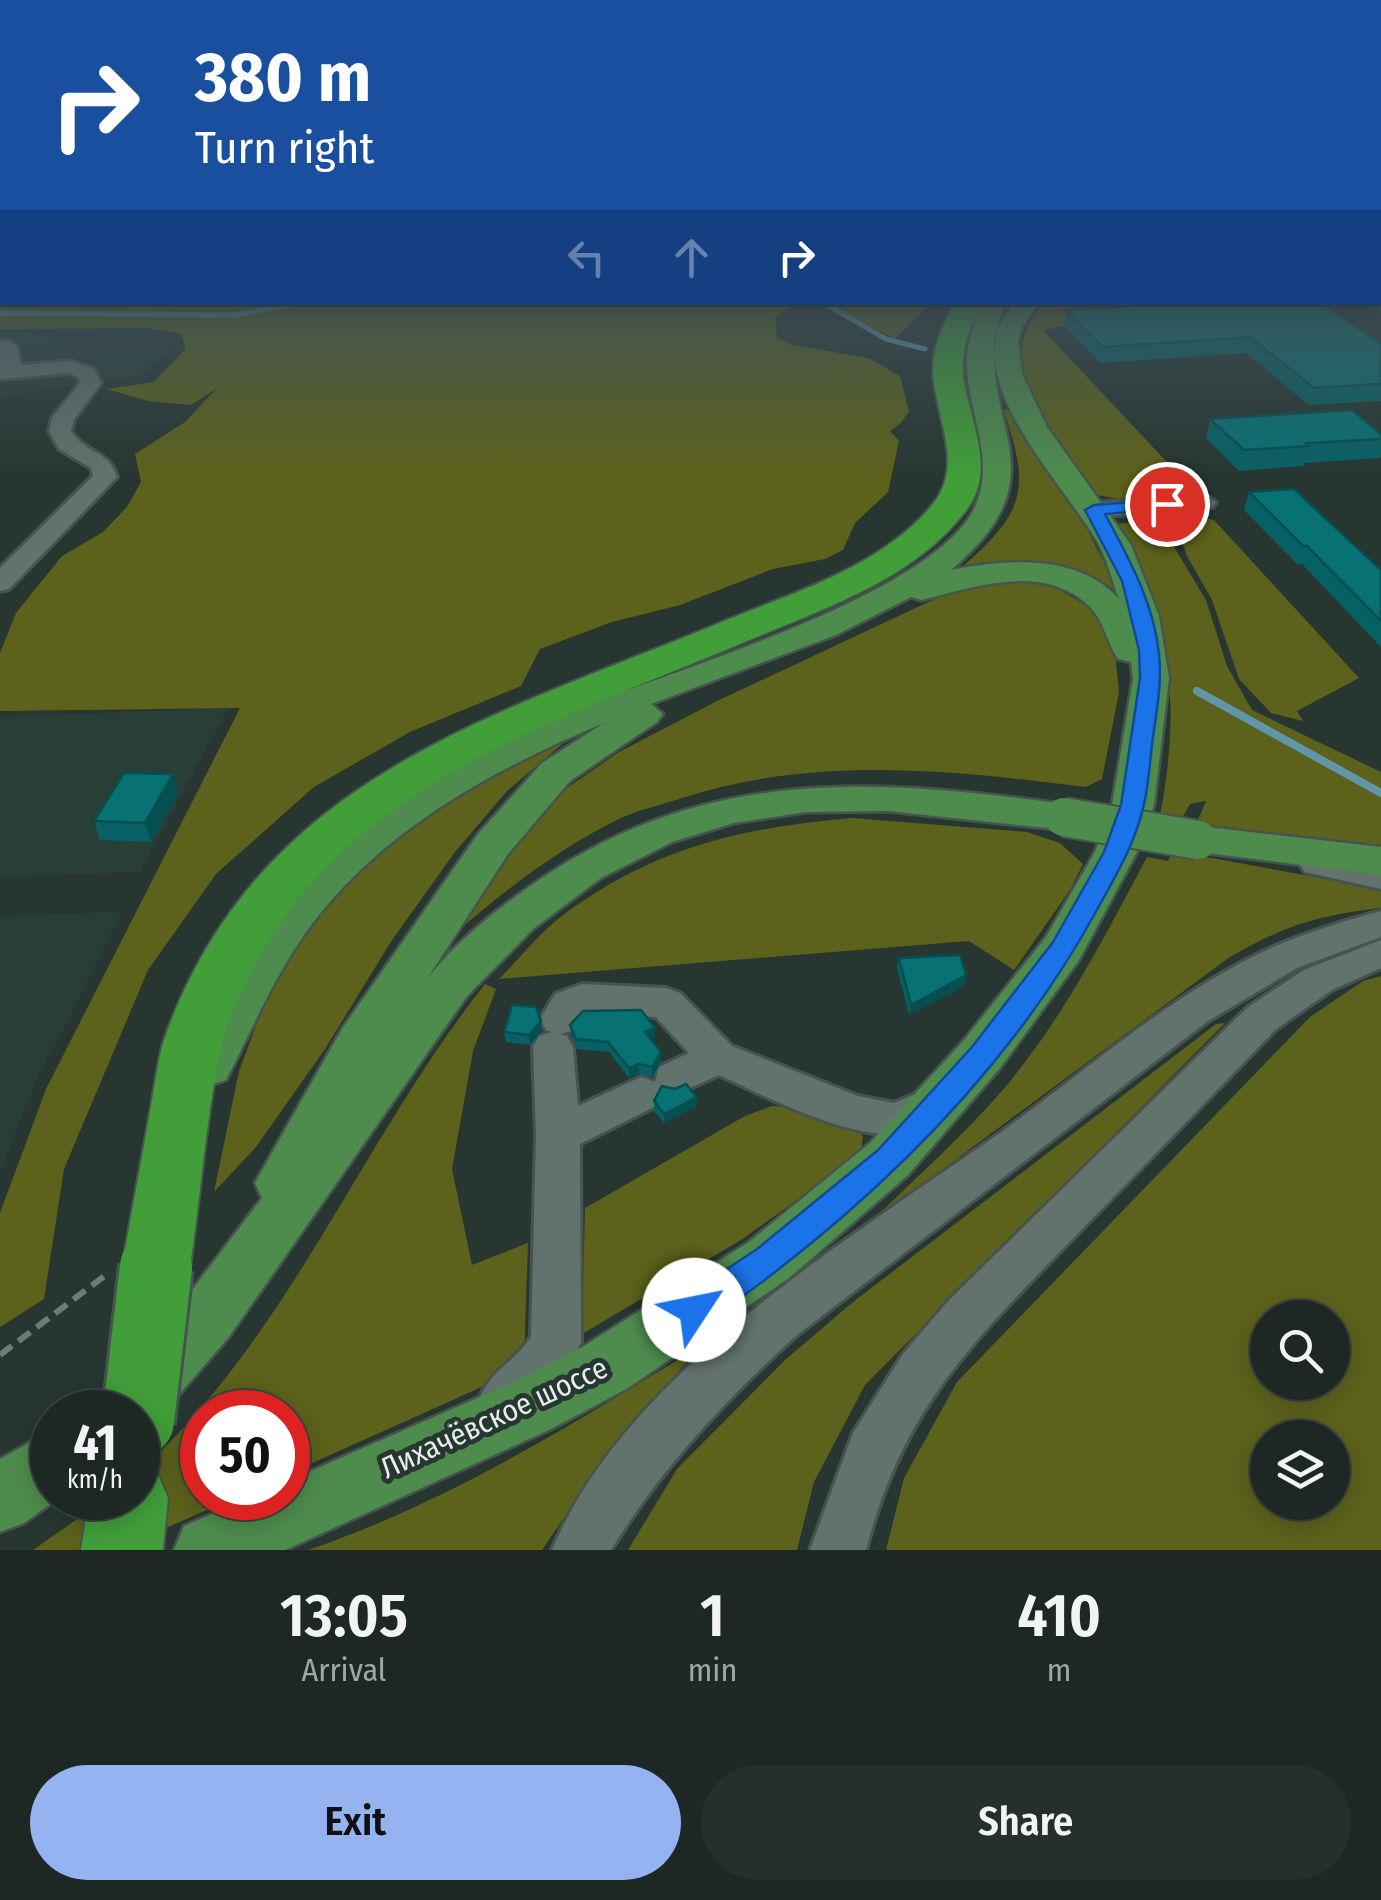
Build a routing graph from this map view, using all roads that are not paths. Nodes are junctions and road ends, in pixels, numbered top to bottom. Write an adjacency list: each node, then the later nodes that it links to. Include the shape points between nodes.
1 (954, 332): 20 (highway, via 948,357 966,477 932,532 856,580 454,749 338,824 268,898 211,995 193,1042)
2 (982, 332): 9 (main road, via 976,358 1000,452 1000,488 992,507 966,542)
3 (1008, 332): 7 (main road, Лихачёвское шоссе, via 1009,374 1034,428)
4 (0, 347): 5 (street, via 7,346)
5 (6, 372): 8 (street, via 71,367 87,373 90,383 60,431 67,444 102,465 105,477)
6 (1204, 502): 7 (street)
7 (1094, 510): 11 (main road, Лихачёвское шоссе, via 1132,581 1142,616 1150,678)
8 (0, 583)
9 (840, 620): 10 (main road); 11 (main road, via 965,574 1026,571 1062,579 1091,592 1121,618)
10 (784, 643): 20 (main road, via 522,744 444,786 374,836 298,910 266,956); 21 (main road, via 622,726 556,772 525,804 360,1042)
11 (1146, 718): 18 (main road, Лихачёвское шоссе, via 1133,805 1116,852 1063,948)
12 (1201, 840): 13 (main road); 14 (street); 21 (main road, bridge, via 930,799 810,797 688,821 595,860 520,912 450,984)
13 (1381, 860)
14 (1381, 876)
15 (1381, 924): 30 (street, via 1307,944 1228,989 810,1297 690,1402 616,1492)
16 (1381, 954): 31 (street, via 1336,968 1262,1018 966,1316 887,1415 858,1475)
17 (718, 1057): 18 (street, via 893,1120 916,1114); 19 (street); 19 (street, via 666,1003 582,998 569,1004 556,1033)
18 (953, 1088): 24 (main road, Лихачёвское шоссе, via 888,1159 769,1260 606,1367)
19 (558, 1135): 24 (street, via 556,1343 518,1388)
20 (174, 1143): 22 (highway, bridge, via 132,1270)
21 (207, 1318): 23 (main road)
22 (137, 1390)
23 (142, 1390)
24 (423, 1451): 29 (main road, Лихачёвское шоссе)
25 (30, 1478): 26 (main road)
26 (0, 1499)
27 (125, 1520): 28 (highway)
28 (122, 1550)
29 (208, 1550)
30 (580, 1550)
31 (838, 1550)

